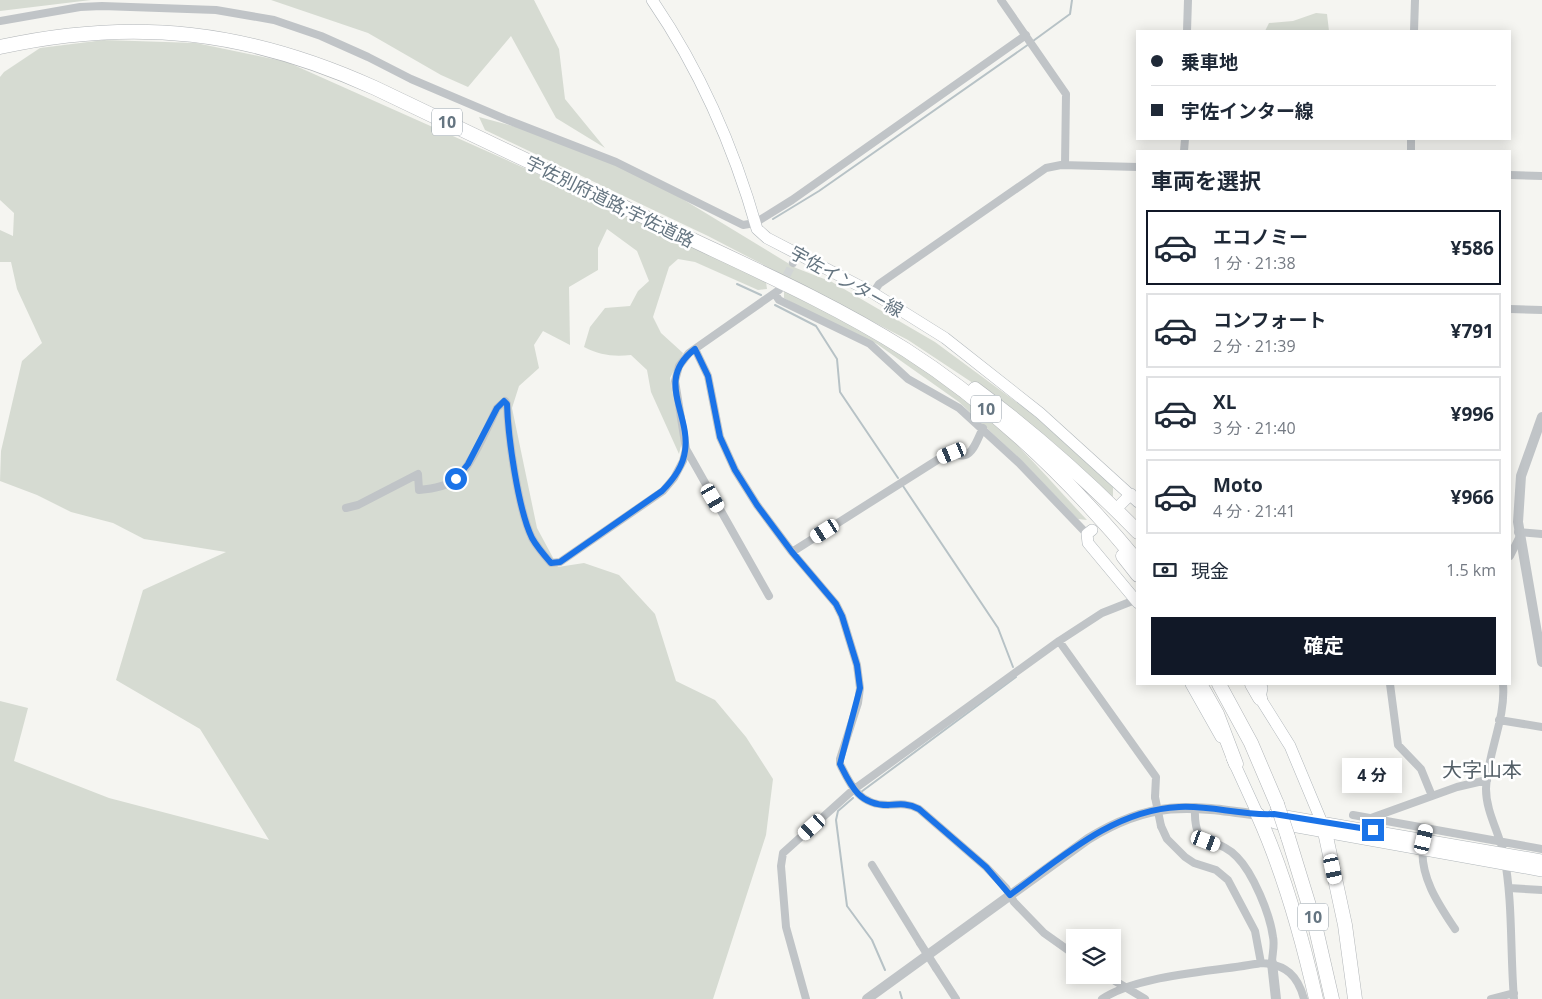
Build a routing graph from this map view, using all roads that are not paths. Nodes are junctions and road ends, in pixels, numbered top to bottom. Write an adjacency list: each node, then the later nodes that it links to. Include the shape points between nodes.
1 (652, 0): 17 (main road, 宇佐インター線, via 695,69 716,112)
2 (1001, 0): 8 (street)
3 (1188, 0): 6 (street)
4 (1415, 0): 7 (street)
5 (0, 21): 17 (street, via 102,6 216,10 274,20 321,36 411,79 616,162 743,225)
6 (1188, 30)
7 (1414, 30)
8 (1026, 35): 13 (street, via 1066,94); 17 (street)
9 (46, 38): 10 (highway); 11 (highway, 宇佐別府道路;宇佐道路 / 10); 12 (highway); 21 (highway, 宇佐別府道路;宇佐道路 / 10, via 112,31 199,35 258,45 310,60 817,299)
10 (0, 43)
11 (0, 47)
12 (0, 52)
13 (1065, 165): 14 (street); 18 (street, via 1046,168 879,284)
14 (1136, 167)
15 (1511, 175): 16 (street)
16 (1542, 176)
17 (756, 223): 18 (main road, 宇佐インター線, via 757,229 767,238 795,258)
18 (873, 293): 26 (main road, 宇佐インター線, via 945,338 1001,380)
19 (1511, 309): 20 (street)
20 (1542, 310)
21 (864, 325): 30 (highway, 宇佐別府道路;宇佐道路 / 10, via 930,367 1000,420); 31 (highway, via 888,335 952,374 1013,417)
22 (695, 349): 24 (street, via 777,292 780,300 870,344 908,379 959,408); 25 (street, via 679,366 675,381); 35 (street, via 708,376 716,424 726,451 748,491)
23 (1542, 417): 27 (street)
24 (983, 428): 32 (street); 35 (street, via 970,452 942,457)
25 (686, 450): 29 (street, via 679,470 662,491 560,562 551,563 545,557 528,528 504,401 456,479 419,490 418,474 363,503); 39 (street)
26 (1135, 497): 28 (main road, 宇佐インター線)
27 (1514, 503): 34 (street)
28 (1121, 504)
29 (346, 508)
30 (1094, 510): 37 (highway, 宇佐別府道路;宇佐道路 / 10); 38 (highway, via 1100,528)
31 (1136, 530)
32 (1090, 532): 40 (main road, via 1088,543)
33 (1542, 534): 34 (street)
34 (1518, 535): 36 (street); 42 (street)
35 (792, 552): 53 (street, via 836,604 857,665 858,703 840,759)
36 (1511, 553)
37 (1136, 560)
38 (1136, 573)
39 (769, 596)
40 (1136, 602): 41 (street, via 1102,613)
41 (1059, 641): 53 (street); 72 (street, bridge, via 1156,777 1155,798 1167,839 1185,856 1216,870 1228,880 1255,931)
42 (1542, 662)
43 (1192, 685): 51 (main road)
44 (1201, 685): 51 (highway, via 1217,714)
45 (1220, 685): 84 (highway, 10, bridge, via 1251,743 1277,804 1315,924)
46 (1390, 685): 54 (street, via 1398,745 1422,769)
47 (1503, 685): 49 (street)
48 (1260, 691): 59 (main road, via 1290,746)
49 (1499, 720): 50 (street); 52 (street)
50 (1542, 727)
51 (1236, 764): 57 (main road)
52 (1487, 780): 54 (street); 61 (street, via 1487,798)
53 (853, 790): 69 (street, via 869,802 909,804 919,809 986,867); 76 (street, via 783,852 786,927)
54 (1432, 796): 58 (street)
55 (1195, 807): 57 (street); 69 (street, via 1161,809 1115,824 1088,839); 72 (street, via 1198,834 1206,841 1229,850 1249,873 1273,935)
56 (1353, 814): 58 (street)
57 (1258, 815): 59 (main road, via 1275,823); 83 (highway, via 1291,907)
58 (1372, 818): 60 (street)
59 (1323, 826): 60 (main road); 85 (highway, via 1345,924)
60 (1424, 839): 61 (street); 63 (main road); 70 (street, via 1424,869 1431,888)
61 (1499, 841): 62 (street); 63 (street)
62 (1542, 849)
63 (1504, 858): 64 (main road); 66 (main road); 67 (street)
64 (1542, 860)
65 (872, 865): 78 (street, bridge)
66 (1542, 871)
67 (1508, 888): 68 (street); 75 (street)
68 (1542, 890)
69 (1010, 895): 71 (street, via 1044,933); 77 (street)
70 (1456, 929)
71 (1066, 948)
72 (1267, 963): 74 (street, via 1145,981); 81 (street); 82 (street, via 1286,968 1293,975)
73 (1117, 984): 74 (street)
74 (1123, 988): 79 (street); 80 (street)
75 (1514, 996): 86 (street)
76 (806, 999)
77 (867, 999)
78 (956, 999)
79 (1102, 999)
80 (1145, 999)
81 (1276, 999)
82 (1304, 999)
83 (1316, 999)
84 (1332, 999)
85 (1355, 999)
86 (1491, 999)

